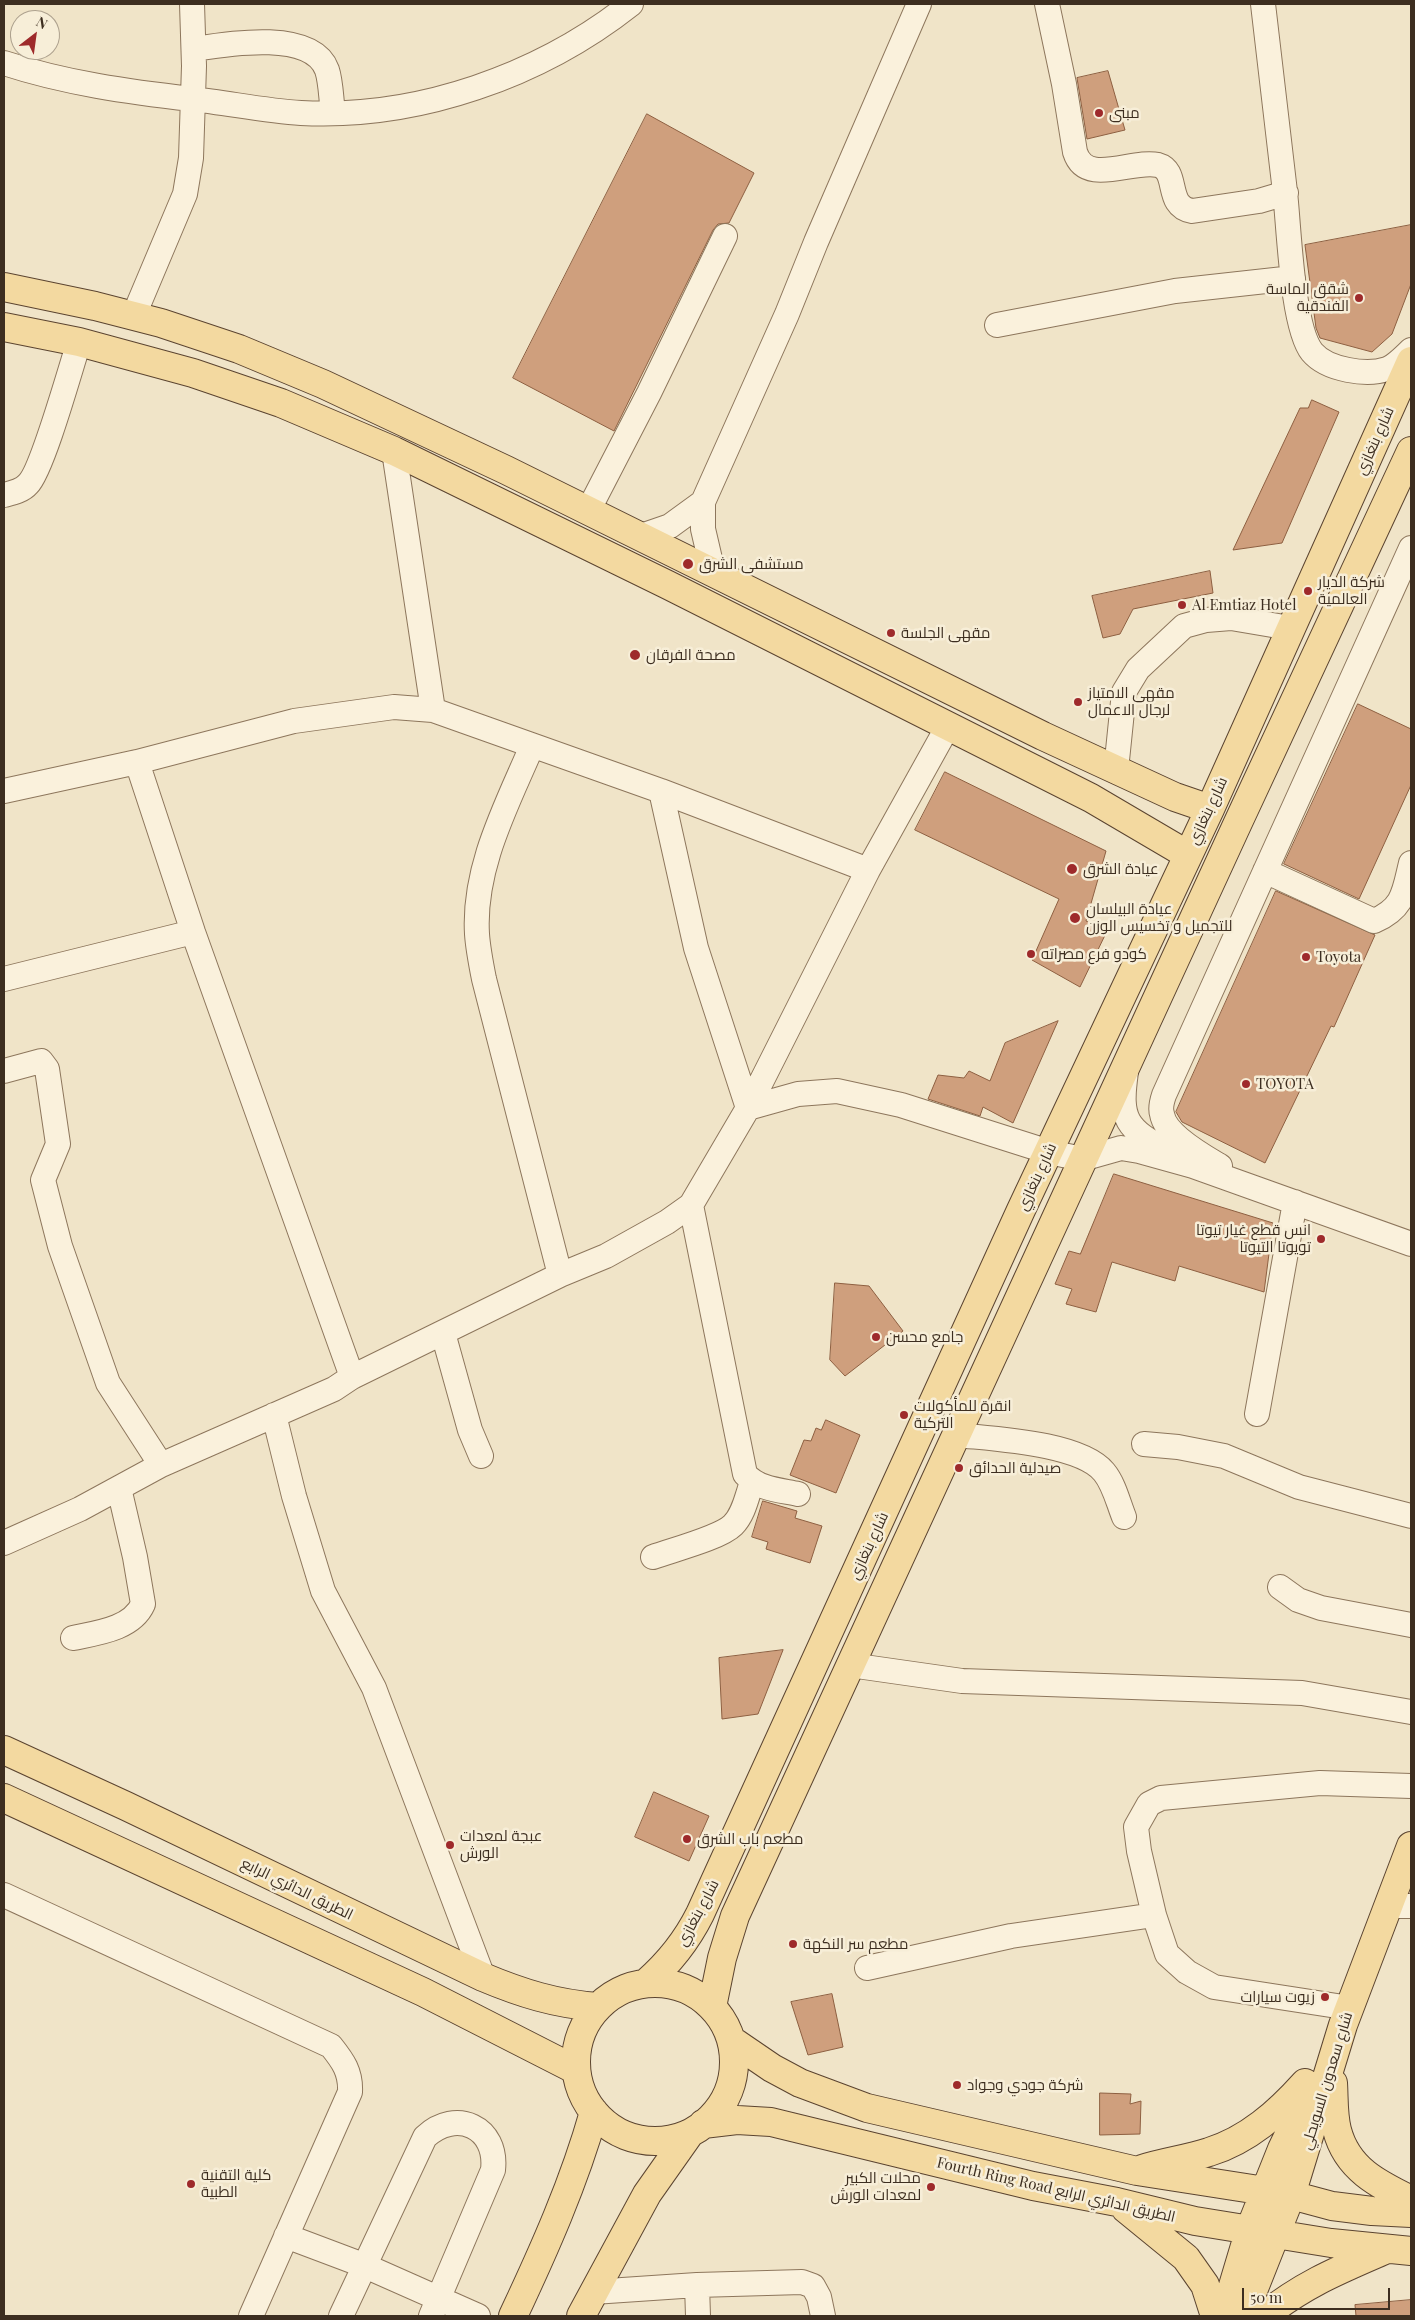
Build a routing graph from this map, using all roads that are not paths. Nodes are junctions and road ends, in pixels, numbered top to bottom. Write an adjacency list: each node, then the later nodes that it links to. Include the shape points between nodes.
1 (192, 4): 6 (street)
2 (631, 4): 9 (street, via 600,28 542,61 479,86 383,110)
3 (919, 4): 24 (street)
4 (1047, 4): 10 (street, via 1075,152 1078,161 1088,170 1158,166 1168,172 1177,203 1192,211 1259,202)
5 (1263, 4): 10 (street)
6 (194, 50): 8 (street); 9 (street, via 237,42 301,46 318,57 326,69)
7 (4, 63): 8 (street, via 136,94)
8 (193, 99): 9 (street, via 301,113); 15 (street, via 191,158 184,194)
9 (333, 112)
10 (1286, 194): 12 (street)
11 (725, 236): 25 (street)
12 (1294, 278): 16 (street, via 1175,291); 19 (street, via 1302,327 1312,352 1326,362 1374,371 1389,368)
13 (4, 287): 14 (main road)
14 (33, 292): 15 (main road); 17 (main road)
15 (134, 315): 25 (main road, via 239,349 323,384 421,428)
16 (997, 325)
17 (16, 330): 18 (main road)
18 (79, 342): 21 (main road, via 192,373 281,403); 23 (street, via 29,484)
19 (1411, 350)
20 (1411, 361): 29 (main road, شارع بنغازي)
21 (394, 451): 30 (street); 31 (main road)
22 (1411, 451): 45 (main road, شارع بنغازي)
23 (4, 495)
24 (703, 502): 26 (street, via 670,526); 28 (street, via 703,529)
25 (588, 511): 26 (main road)
26 (641, 536): 28 (main road)
27 (1411, 548): 42 (street)
28 (713, 572): 34 (main road)
29 (1290, 628): 34 (street, via 1230,618 1184,626 1138,669 1124,692); 37 (main road, شارع بنغازي)
30 (434, 710): 32 (street); 33 (street, via 394,707 294,721)
31 (948, 726): 38 (main road); 41 (street)
32 (532, 746): 35 (street); 55 (street, via 482,873 477,933 484,979)
33 (137, 762): 36 (street); 43 (street)
34 (1125, 774): 37 (main road); 38 (main road)
35 (661, 790): 41 (street); 47 (street, via 696,948)
36 (4, 791)
37 (1210, 809): 39 (main road, شارع بنغازي)
38 (1118, 814): 39 (main road)
39 (1188, 855): 48 (main road, شارع بنغازي)
40 (1411, 863): 42 (street, via 1403,896 1389,914 1374,921)
41 (868, 870): 47 (street)
42 (1265, 871): 51 (street, via 1161,1106 1165,1124 1179,1138 1202,1156)
43 (193, 932): 44 (street); 57 (street)
44 (4, 979)
45 (1127, 1061): 49 (main road, شارع بنغازي); 50 (street, via 1122,1096 1131,1127)
46 (4, 1071): 63 (street, via 41,1061 47,1069 58,1144 44,1180 60,1246 108,1383)
47 (748, 1108): 48 (street, via 798,1094 837,1091 901,1105); 53 (street)
48 (1049, 1152): 49 (street); 85 (main road, شارع بنغازي, via 700,1914 668,1964)
49 (1082, 1160): 50 (street, via 1121,1148); 60 (main road, شارع بنغازي)
50 (1193, 1166): 51 (street)
51 (1267, 1194): 52 (street)
52 (1295, 1202): 54 (street); 58 (street)
53 (691, 1205): 55 (street, via 606,1256); 64 (street, via 745,1474)
54 (1411, 1244)
55 (560, 1275): 56 (street)
56 (442, 1334): 57 (street); 62 (street, via 470,1430)
57 (352, 1377): 59 (street, via 334,1389)
58 (1257, 1414)
59 (274, 1415): 63 (street); 84 (street, via 294,1496 323,1590 374,1688)
60 (958, 1434): 68 (street, via 1043,1446 1090,1461 1103,1470 1112,1484); 74 (main road, شارع بنغازي)
61 (1144, 1444): 67 (street, via 1224,1456 1299,1487)
62 (481, 1456)
63 (161, 1465): 65 (street)
64 (752, 1482): 66 (street); 70 (street, via 742,1511 733,1525 721,1533)
65 (119, 1488): 69 (street); 73 (street, via 143,1604 132,1620)
66 (798, 1494)
67 (1411, 1516)
68 (1124, 1517)
69 (4, 1543)
70 (653, 1557)
71 (1280, 1587): 72 (street, via 1298,1600 1321,1608)
72 (1411, 1625)
73 (73, 1638)
74 (850, 1665): 75 (street, via 962,1681 1302,1693); 87 (main road, شارع بنغازي, via 735,1916)
75 (1411, 1712)
76 (4, 1750): 84 (main road, الطريق الدائري الرابع)
77 (1411, 1786): 82 (street, via 1320,1783 1161,1798 1149,1804 1136,1827)
78 (4, 1798): 90 (main road, via 423,1992)
79 (1411, 1846): 81 (main road, شارع سعدون السويحلي)
80 (4, 1895): 101 (street, via 331,2046 344,2062 351,2078 350,2092)
81 (1400, 1906): 88 (main road, شارع سعدون السويحلي)
82 (1154, 1915): 83 (street, via 1011,1936); 88 (street, via 1167,1954 1187,1972 1214,1987)
83 (868, 1968)
84 (482, 1977): 86 (main road, الطريق الدائري الرابع, via 543,2000)
85 (646, 1983): 86 (main road, via 620,1991); 87 (main road, via 688,1990)
86 (598, 2007): 90 (main road, via 589,2017 578,2042)
87 (712, 2007): 89 (main road)
88 (1340, 2035): 93 (main road, via 1284,2106 1250,2134 1209,2152); 94 (main road); 95 (main road, شارع سعدون السويحلي); 96 (main road, via 1337,2129 1343,2147 1356,2167 1368,2177)
89 (731, 2040): 92 (main road, via 733,2078 727,2095 717,2111); 93 (main road, via 800,2083 867,2108)
90 (576, 2070): 91 (main road, via 579,2085)
91 (594, 2112): 92 (main road, via 623,2134 642,2140 660,2140); 110 (main road, via 549,2239)
92 (697, 2128): 97 (main road, Fourth Ring Road الطريق الدائري الرابع, via 737,2120 771,2122 1033,2186); 105 (main road, via 648,2194)
93 (1137, 2170): 94 (main road)
94 (1264, 2191): 95 (main road); 99 (main road)
95 (1291, 2196): 98 (main road, via 1342,2207); 100 (main road, شارع سعدون السويحلي)
96 (1411, 2200)
97 (1117, 2202): 99 (main road, Fourth Ring Road الطريق الدائري الرابع, via 1194,2221); 114 (main road, via 1186,2258 1205,2285)
98 (1411, 2213)
99 (1250, 2229): 100 (main road, Fourth Ring Road الطريق الدائري الرابع); 115 (main road)
100 (1276, 2233): 102 (main road, Fourth Ring Road الطريق الدائري الرابع, via 1331,2243); 116 (main road, شارع سعدون السويحلي)
101 (286, 2236): 103 (street); 107 (street)
102 (1400, 2249): 117 (main road, via 1331,2272)
103 (363, 2265): 106 (street); 106 (street, via 424,2137 448,2124 464,2123 474,2127 483,2133 493,2150 494,2170); 108 (street)
104 (697, 2285): 105 (street); 112 (street); 113 (street, via 802,2282 813,2286)
105 (593, 2292): 111 (main road)
106 (435, 2308): 109 (street)
107 (251, 2316)
108 (340, 2316)
109 (478, 2316)
110 (513, 2316)
111 (581, 2316)
112 (698, 2316)
113 (823, 2316)
114 (1215, 2316)
115 (1224, 2316)
116 (1243, 2316)
117 (1264, 2316)

